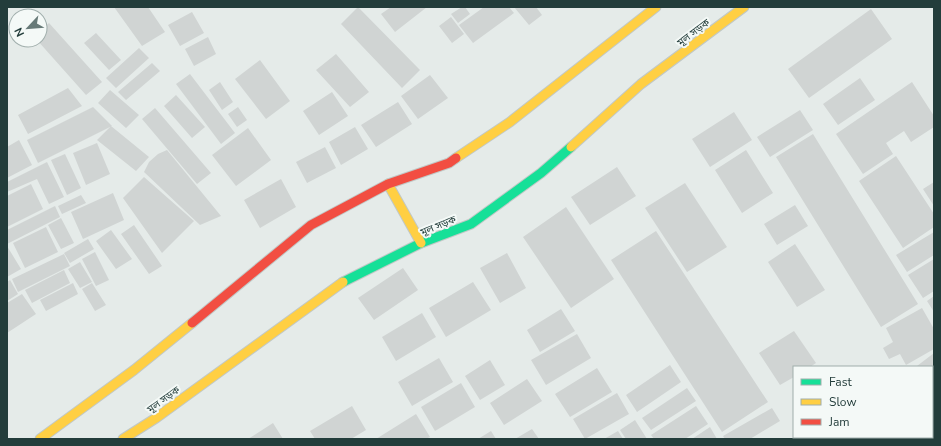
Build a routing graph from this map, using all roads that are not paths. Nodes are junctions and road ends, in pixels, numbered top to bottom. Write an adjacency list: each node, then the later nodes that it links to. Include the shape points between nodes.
1 (656, 7): 3 (street, via 510,122 449,163)
2 (744, 7): 4 (street, মূল সড়ক, via 642,84 528,182 471,224)
3 (388, 184): 4 (street); 5 (street, via 311,225 134,370)
4 (420, 243): 6 (street, মূল সড়ক, via 342,282)
5 (40, 439)
6 (123, 439)

